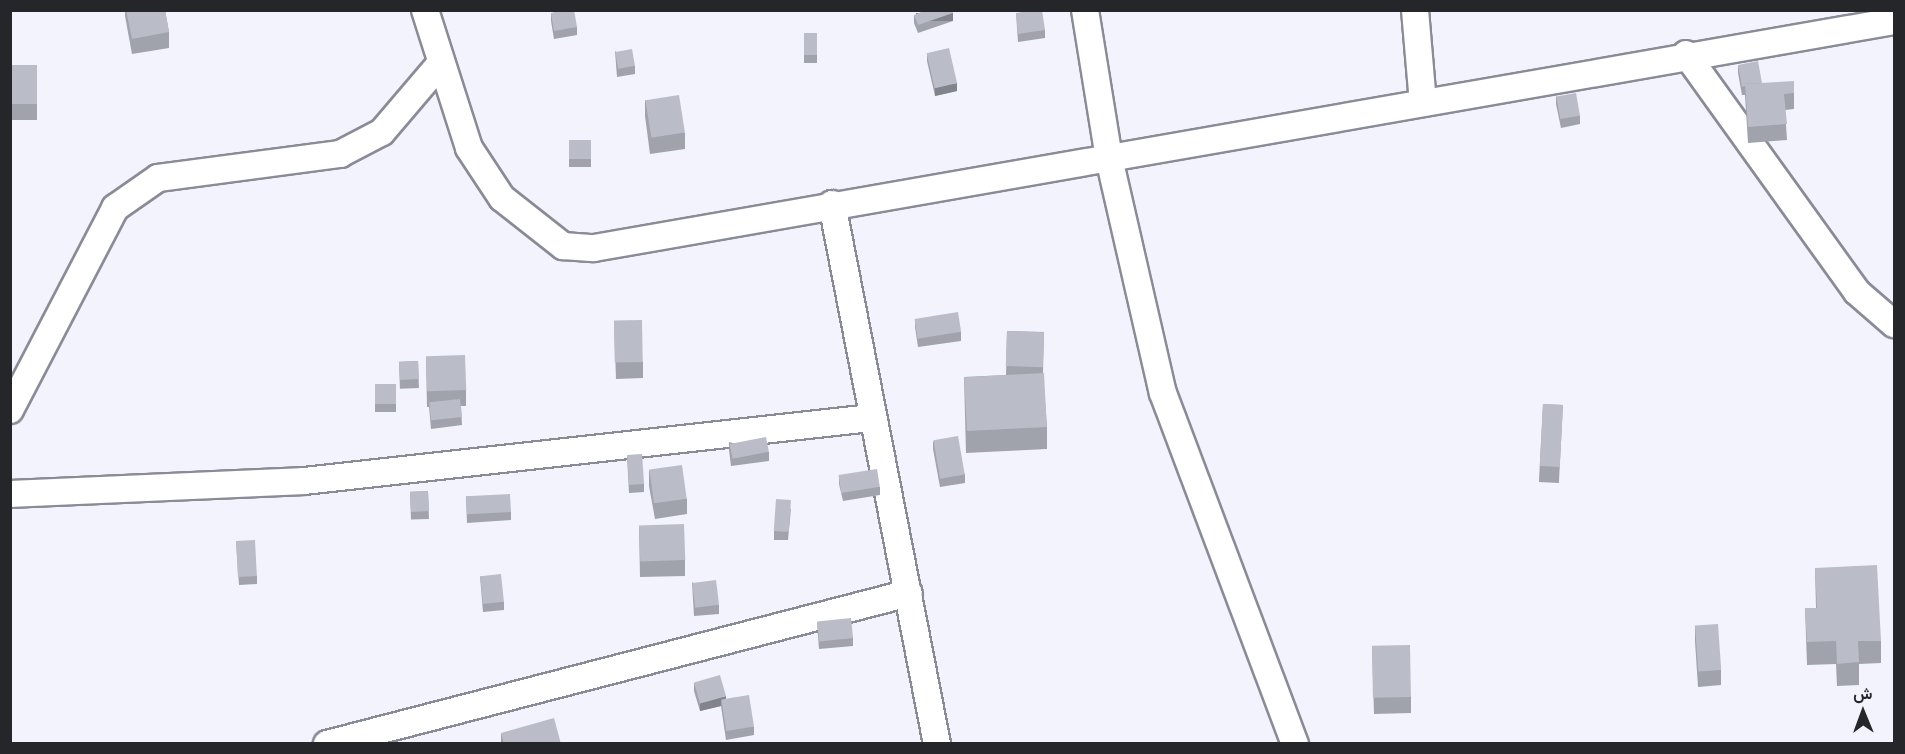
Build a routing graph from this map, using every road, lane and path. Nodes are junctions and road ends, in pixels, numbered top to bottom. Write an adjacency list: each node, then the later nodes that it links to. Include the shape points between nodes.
1 (425, 10): 6 (street)
2 (1085, 10): 8 (street)
3 (1415, 10): 7 (street)
4 (1894, 21): 5 (street)
5 (1686, 54): 7 (street); 10 (street, via 1857,292)
6 (439, 65): 9 (street, via 469,148 502,198 563,246 594,248); 11 (street, via 382,132 340,154 158,178 115,208)
7 (1424, 103): 8 (street)
8 (1109, 158): 9 (street); 17 (street, via 1163,393)
9 (832, 204): 12 (street)
10 (1894, 324)
11 (10, 410)
12 (871, 418): 13 (street, via 304,481); 14 (street)
13 (10, 494)
14 (909, 593): 15 (street); 16 (street)
15 (327, 744)
16 (937, 744)
17 (1295, 744)

